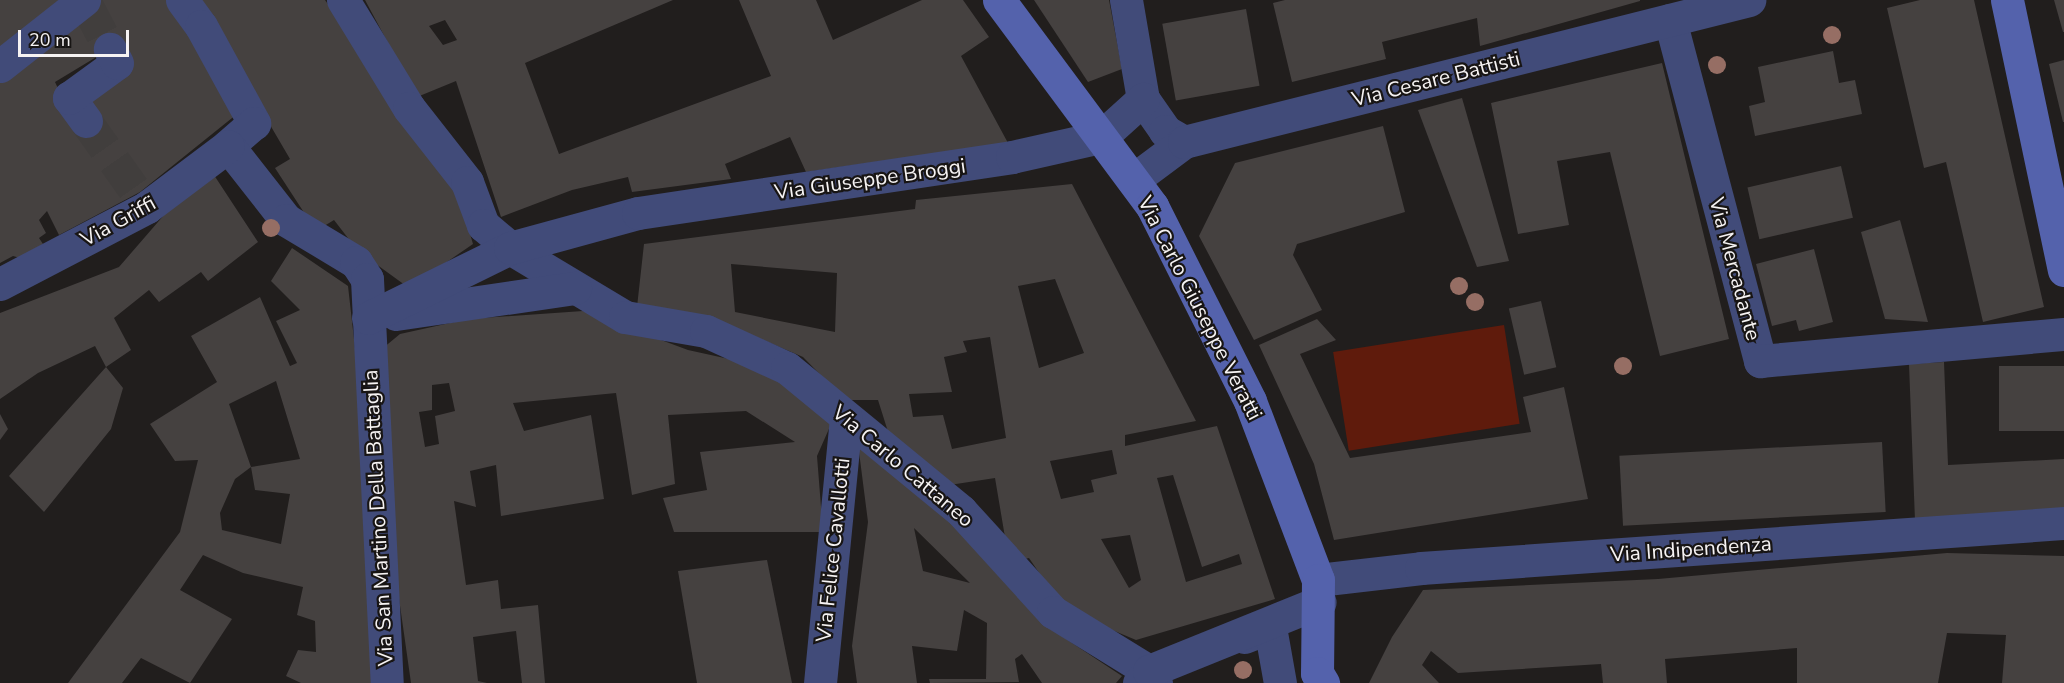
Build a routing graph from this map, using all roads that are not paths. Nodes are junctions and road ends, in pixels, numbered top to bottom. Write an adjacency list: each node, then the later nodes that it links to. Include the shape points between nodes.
1 (182, 0): 15 (street, Via Griffi, via 201,26 254,123)
2 (343, 0): 17 (street, via 409,108 467,182 483,225)
3 (999, 0): 13 (main road, Via Carlo Giuseppe Veratti)
4 (1126, 0): 11 (street)
5 (1749, 0): 8 (street, Via Cesare Battisti)
6 (2007, 0): 18 (main road)
7 (85, 2): 10 (street)
8 (1670, 20): 14 (street, Via Cesare Battisti); 22 (street, Via Mercadante, via 1760,361)
9 (110, 49): 12 (street, via 117,63 69,98)
10 (0, 66)
11 (1143, 99): 13 (street); 14 (street, via 1165,131)
12 (86, 122)
13 (1101, 136): 16 (main road, Via Carlo Giuseppe Veratti); 17 (street, Via Giuseppe Broggi, via 1012,157 638,213)
14 (1184, 142): 16 (street, Via Cesare Battisti)
15 (228, 146): 19 (street, Via Griffi); 21 (street, Via San Martino Della Battaglia, via 286,220 356,262 367,279)
16 (1133, 180): 25 (main road, Via Carlo Giuseppe Veratti, via 1152,206 1250,401)
17 (510, 248): 20 (street); 21 (street, Via Giuseppe Broggi)
18 (2064, 270)
19 (0, 284)
20 (575, 288): 21 (street); 23 (street, Via Carlo Cattaneo, via 625,317 706,330 787,368)
21 (368, 318): 27 (street, Via San Martino Della Battaglia)
22 (2064, 334)
23 (846, 418): 26 (street, Via Carlo Cattaneo, via 961,511 1053,612); 28 (street, Via Felice Cavallotti)
24 (2064, 523): 25 (street, Via Indipendenza, via 1420,568)
25 (1318, 595): 26 (street, Via Indipendenza); 30 (main road, Via Carlo Giuseppe Veratti, via 1317,673)
26 (1148, 679): 29 (street, via 1270,627)
27 (387, 683)
28 (820, 683)
29 (1280, 683)
30 (1323, 683)

